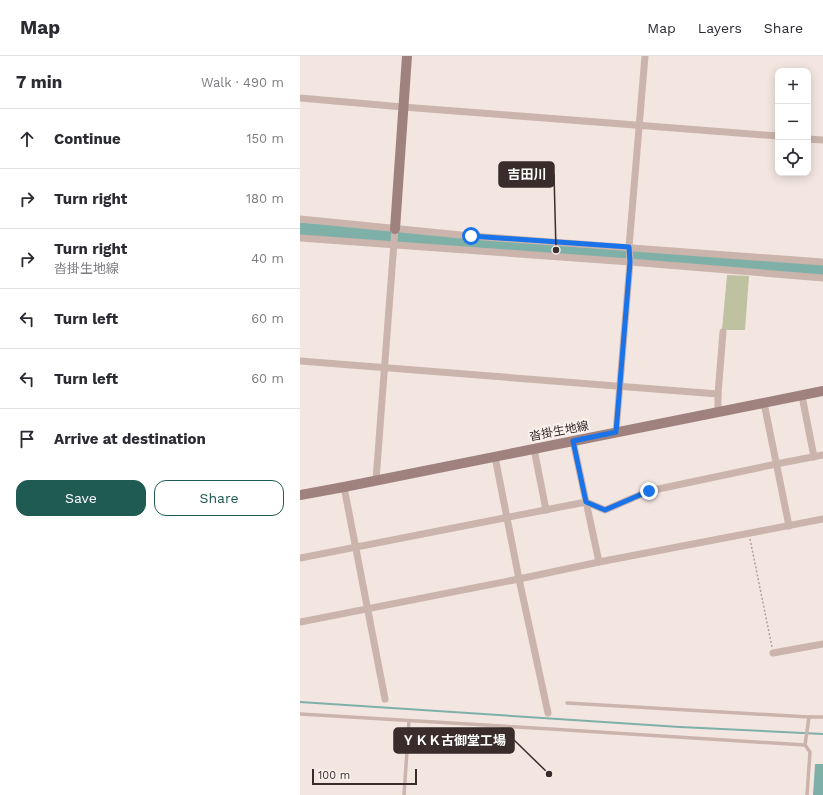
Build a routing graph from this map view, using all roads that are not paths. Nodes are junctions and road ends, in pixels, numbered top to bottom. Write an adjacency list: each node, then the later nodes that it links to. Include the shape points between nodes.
1 (407, 56): 4 (main road)
2 (645, 56): 5 (street)
3 (300, 98): 4 (street)
4 (403, 107): 5 (street); 10 (main road)
5 (639, 125): 6 (street); 13 (street)
6 (775, 136)
7 (811, 139): 8 (street)
8 (823, 140)
9 (300, 219): 10 (street)
10 (395, 229): 12 (street); 13 (street)
11 (300, 238): 12 (street)
12 (394, 245): 14 (street); 19 (street)
13 (629, 247): 14 (street); 15 (street)
14 (630, 262): 16 (street); 20 (street)
15 (823, 262)
16 (823, 278)
17 (723, 332): 22 (street)
18 (300, 361): 19 (street)
19 (385, 367): 20 (street); 33 (street)
20 (620, 386): 22 (street); 26 (street)
21 (823, 391): 23 (main road, 沓掛生地線)
22 (718, 394): 25 (street)
23 (802, 396): 24 (main road, 沓掛生地線); 31 (street)
24 (764, 403): 25 (main road, 沓掛生地線); 32 (street)
25 (718, 412): 26 (main road, 沓掛生地線)
26 (616, 432): 27 (main road, 沓掛生地線)
27 (573, 441): 28 (main road, 沓掛生地線); 36 (street)
28 (534, 449): 30 (main road, 沓掛生地線); 37 (street)
29 (823, 455): 31 (street)
30 (495, 457): 33 (main road, 沓掛生地線); 38 (street)
31 (814, 457): 32 (street)
32 (776, 464): 36 (street, via 649,491 605,510); 40 (street)
33 (376, 480): 34 (main road, 沓掛生地線)
34 (344, 487): 35 (main road, 沓掛生地線); 41 (street)
35 (300, 495)
36 (586, 502): 37 (street); 43 (street)
37 (546, 510): 38 (street)
38 (507, 518): 41 (street); 44 (street)
39 (823, 519): 40 (street)
40 (789, 526): 43 (street)
41 (356, 548): 42 (street); 45 (street)
42 (300, 558)
43 (599, 562): 44 (street)
44 (519, 579): 45 (street); 51 (street)
45 (368, 608): 46 (street); 49 (street)
46 (300, 622)
47 (823, 644): 48 (street)
48 (773, 653)
49 (385, 699)
50 (567, 703): 53 (lane)
51 (548, 713)
52 (300, 714): 55 (lane)
53 (809, 717): 54 (lane); 56 (lane)
54 (823, 717)
55 (409, 721): 56 (lane); 57 (lane)
56 (806, 745): 58 (lane, via 810,752)
57 (404, 795)
58 (807, 795)

